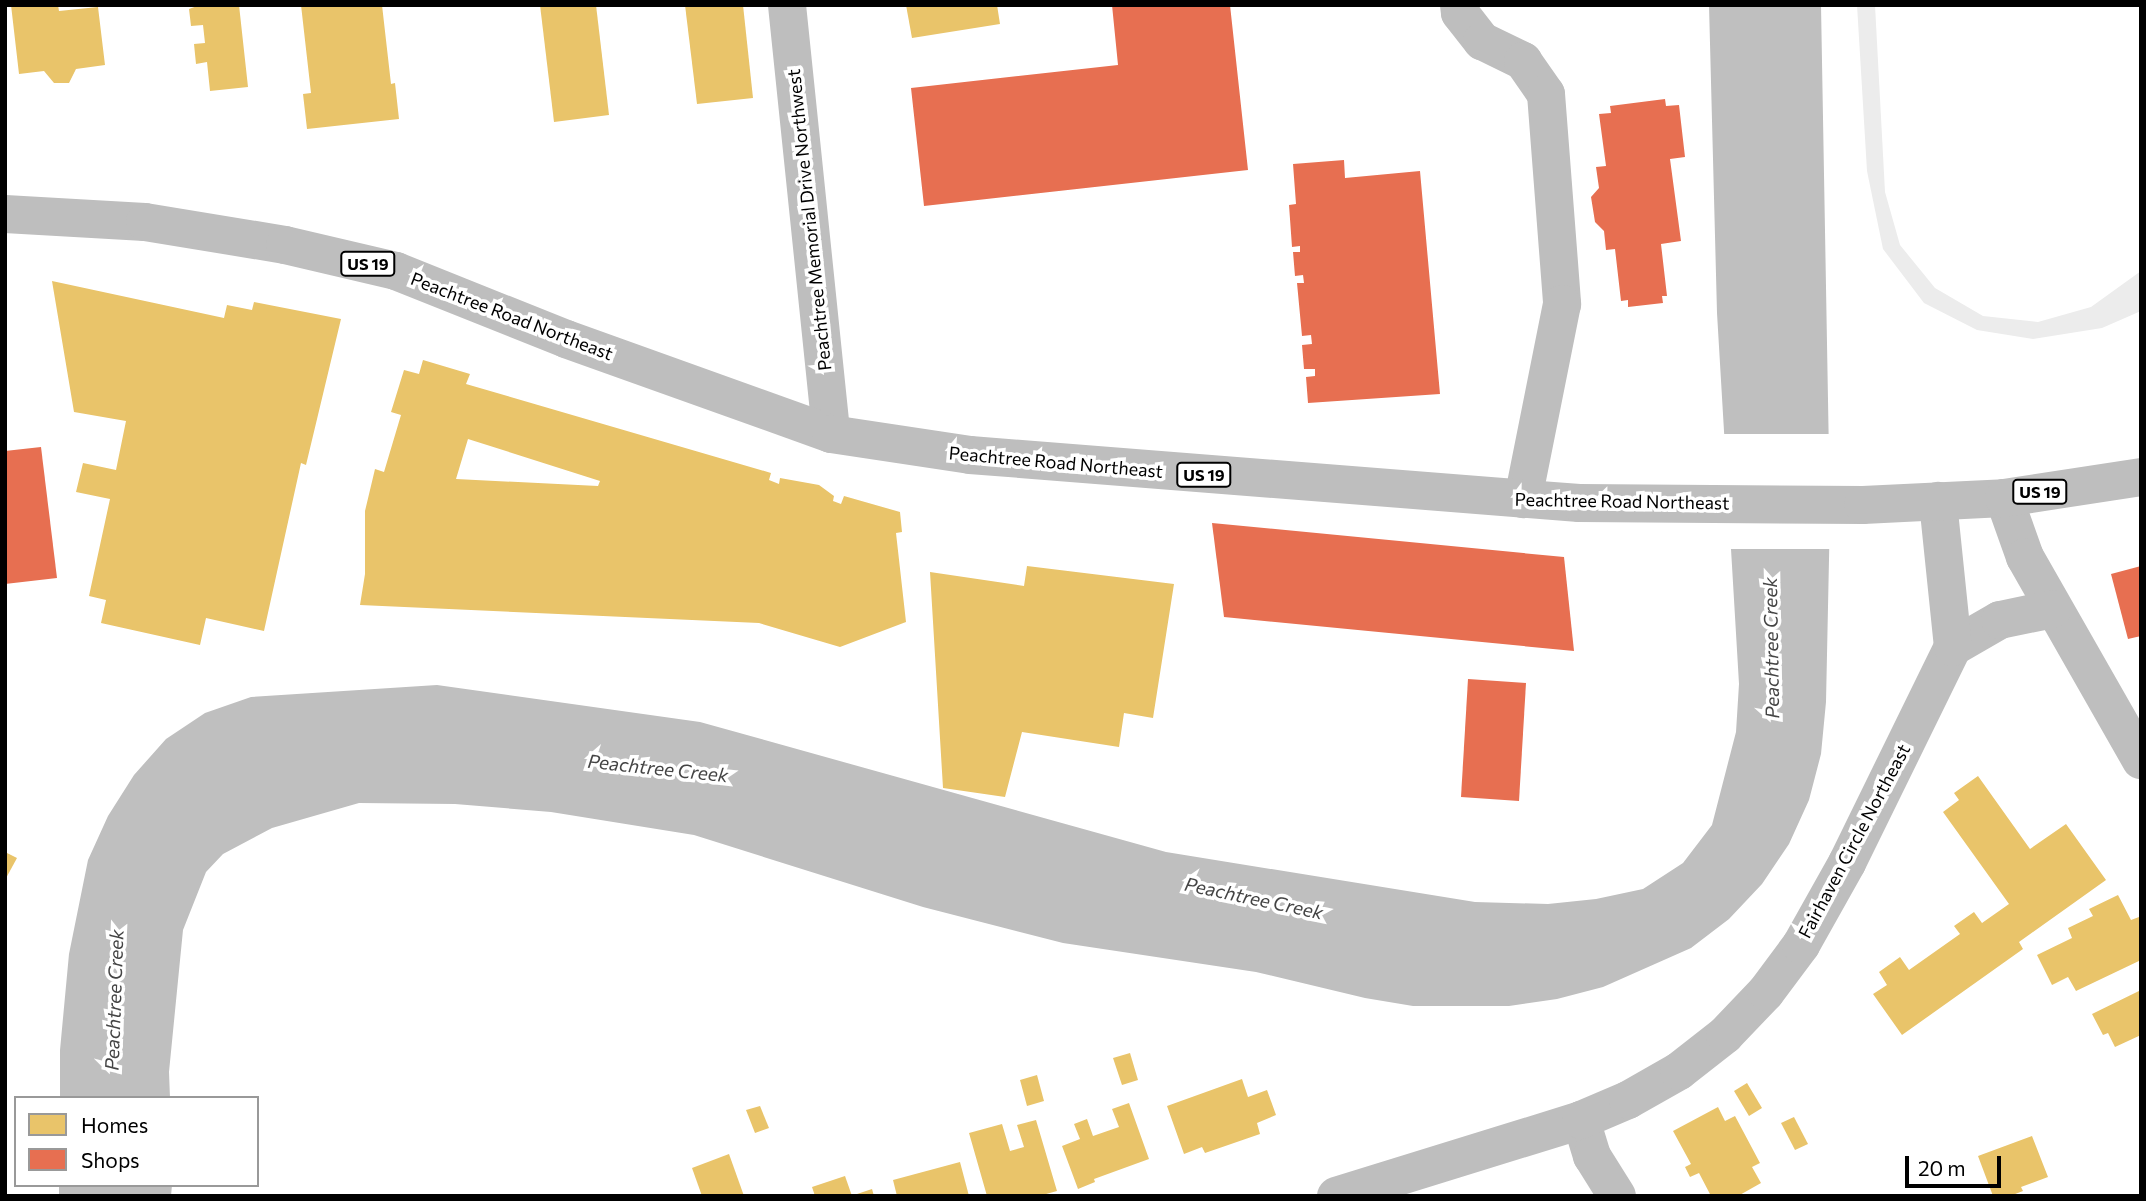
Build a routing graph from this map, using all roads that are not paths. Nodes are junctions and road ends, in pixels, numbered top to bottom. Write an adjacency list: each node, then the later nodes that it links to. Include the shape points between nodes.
1 (787, 5): 4 (main road, Peachtree Memorial Drive Northwest)
2 (1459, 5): 7 (main road, via 1482,41 1523,61 1546,94 1562,304)
3 (5, 214): 4 (main road, Peachtree Road Northeast / US 19, via 145,222 285,245 396,271 566,339)
4 (831, 434): 7 (main road, Peachtree Road Northeast / US 19, via 970,455)
5 (2141, 477): 6 (main road, Peachtree Road Northeast / US 19)
6 (2004, 498): 8 (main road, Peachtree Road Northeast / US 19); 9 (main road, via 2025,557)
7 (1523, 499): 8 (main road, Peachtree Road Northeast / US 19, via 1863,505)
8 (1938, 501): 10 (main road)
9 (2053, 609): 10 (main road, via 2000,620); 11 (main road)
10 (1953, 647): 12 (main road, Fairhaven Circle Northeast, via 1847,863 1801,945 1766,992 1725,1035 1679,1071)
11 (2141, 760)
12 (1581, 1120): 13 (main road, Fairhaven Circle Northeast); 14 (main road, via 1592,1156)
13 (1336, 1196)
14 (1617, 1196)

